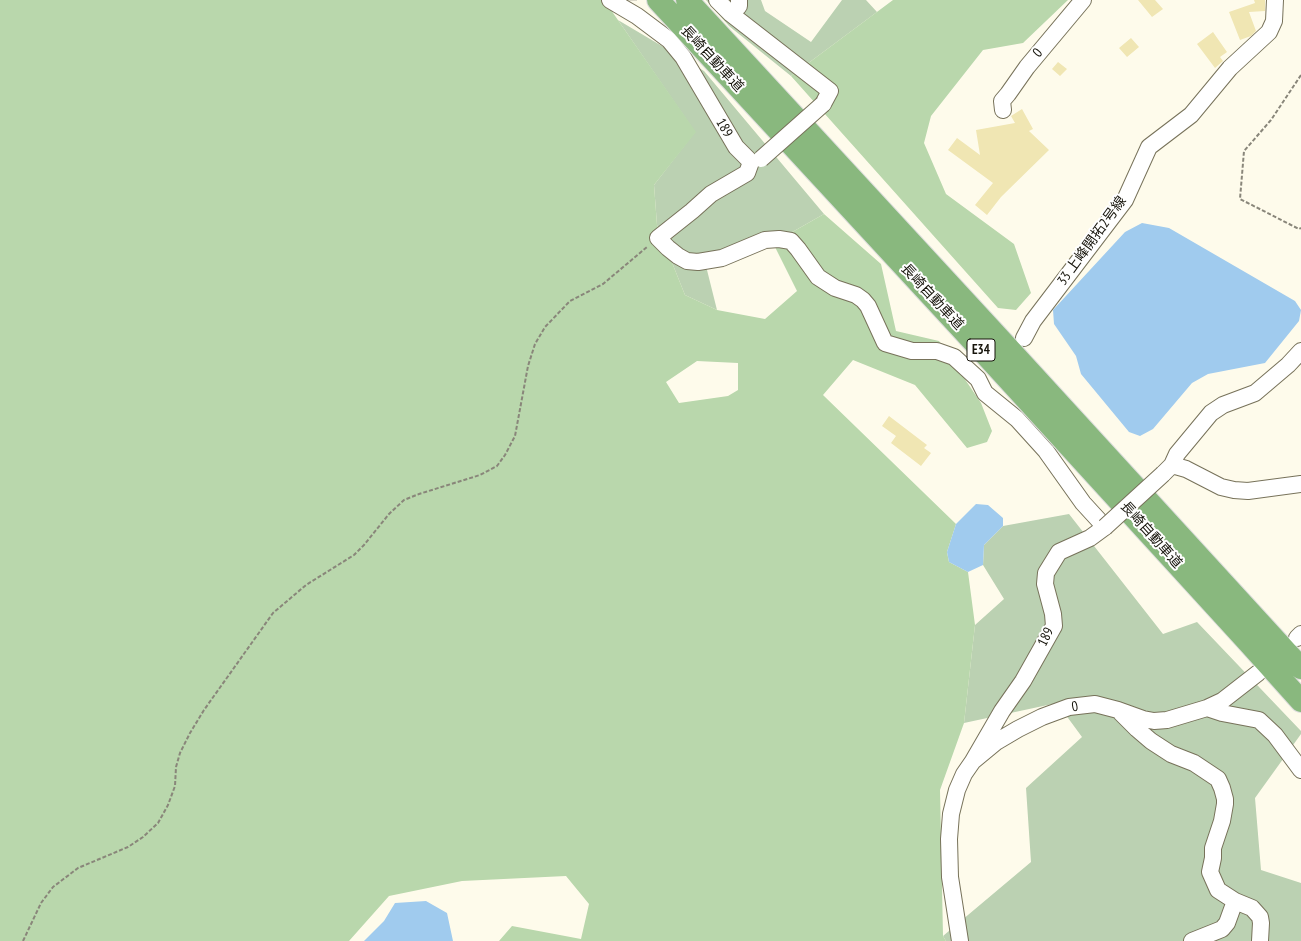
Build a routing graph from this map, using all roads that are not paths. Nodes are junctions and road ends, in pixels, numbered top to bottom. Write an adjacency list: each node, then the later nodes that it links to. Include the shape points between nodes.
1 (658, 0): 18 (highway, 長崎自動車道 / E34)
2 (687, 0): 16 (highway, 長崎自動車道 / E34)
3 (718, 0): 8 (street)
4 (739, 0): 8 (street, via 739,6)
5 (1083, 0): 9 (street, 0, via 1002,100)
6 (1275, 0): 11 (street, 33 上峰開拓2号線, via 1274,21 1269,32 1230,68 1191,115 1149,147 1125,200 1033,321)
7 (619, 2): 10 (street, 189, via 669,40 683,57 736,147)
8 (731, 14): 10 (street, bridge, via 830,91 823,104)
9 (1003, 110)
10 (756, 161): 15 (street, via 747,173 711,194 658,238 678,256 687,261 698,262 722,258 765,240 779,239 791,242 818,277 835,288 863,300 885,342 912,351 938,351 954,357 978,379 985,393 1017,419 1046,451 1082,504)
11 (1024, 338)
12 (1301, 351): 13 (street, 189, via 1255,393 1223,405 1211,413)
13 (1168, 469): 14 (street, via 1186,469 1221,488 1248,492); 15 (street, 189, bridge)
14 (1301, 484)
15 (1105, 527): 21 (street, 189, via 1090,538 1059,552 1046,573 1045,584 1054,626)
16 (1301, 668)
17 (1258, 673): 19 (street, via 1222,701)
18 (1301, 701)
19 (1207, 708): 20 (street, via 1167,720 1154,721); 22 (street, via 1259,720 1275,735)
20 (1118, 710): 21 (street, 0, via 1095,704 1069,707 1018,729 996,742); 23 (street, via 1151,741 1218,779 1224,793 1224,804 1210,872 1218,890)
21 (973, 761): 24 (street, 0, via 957,790 951,814 949,839 950,877)
22 (1301, 770)
23 (1235, 901): 25 (street, via 1227,923 1222,929); 26 (street, via 1252,908 1260,917)
24 (960, 941)
25 (1192, 941)
26 (1260, 941)

